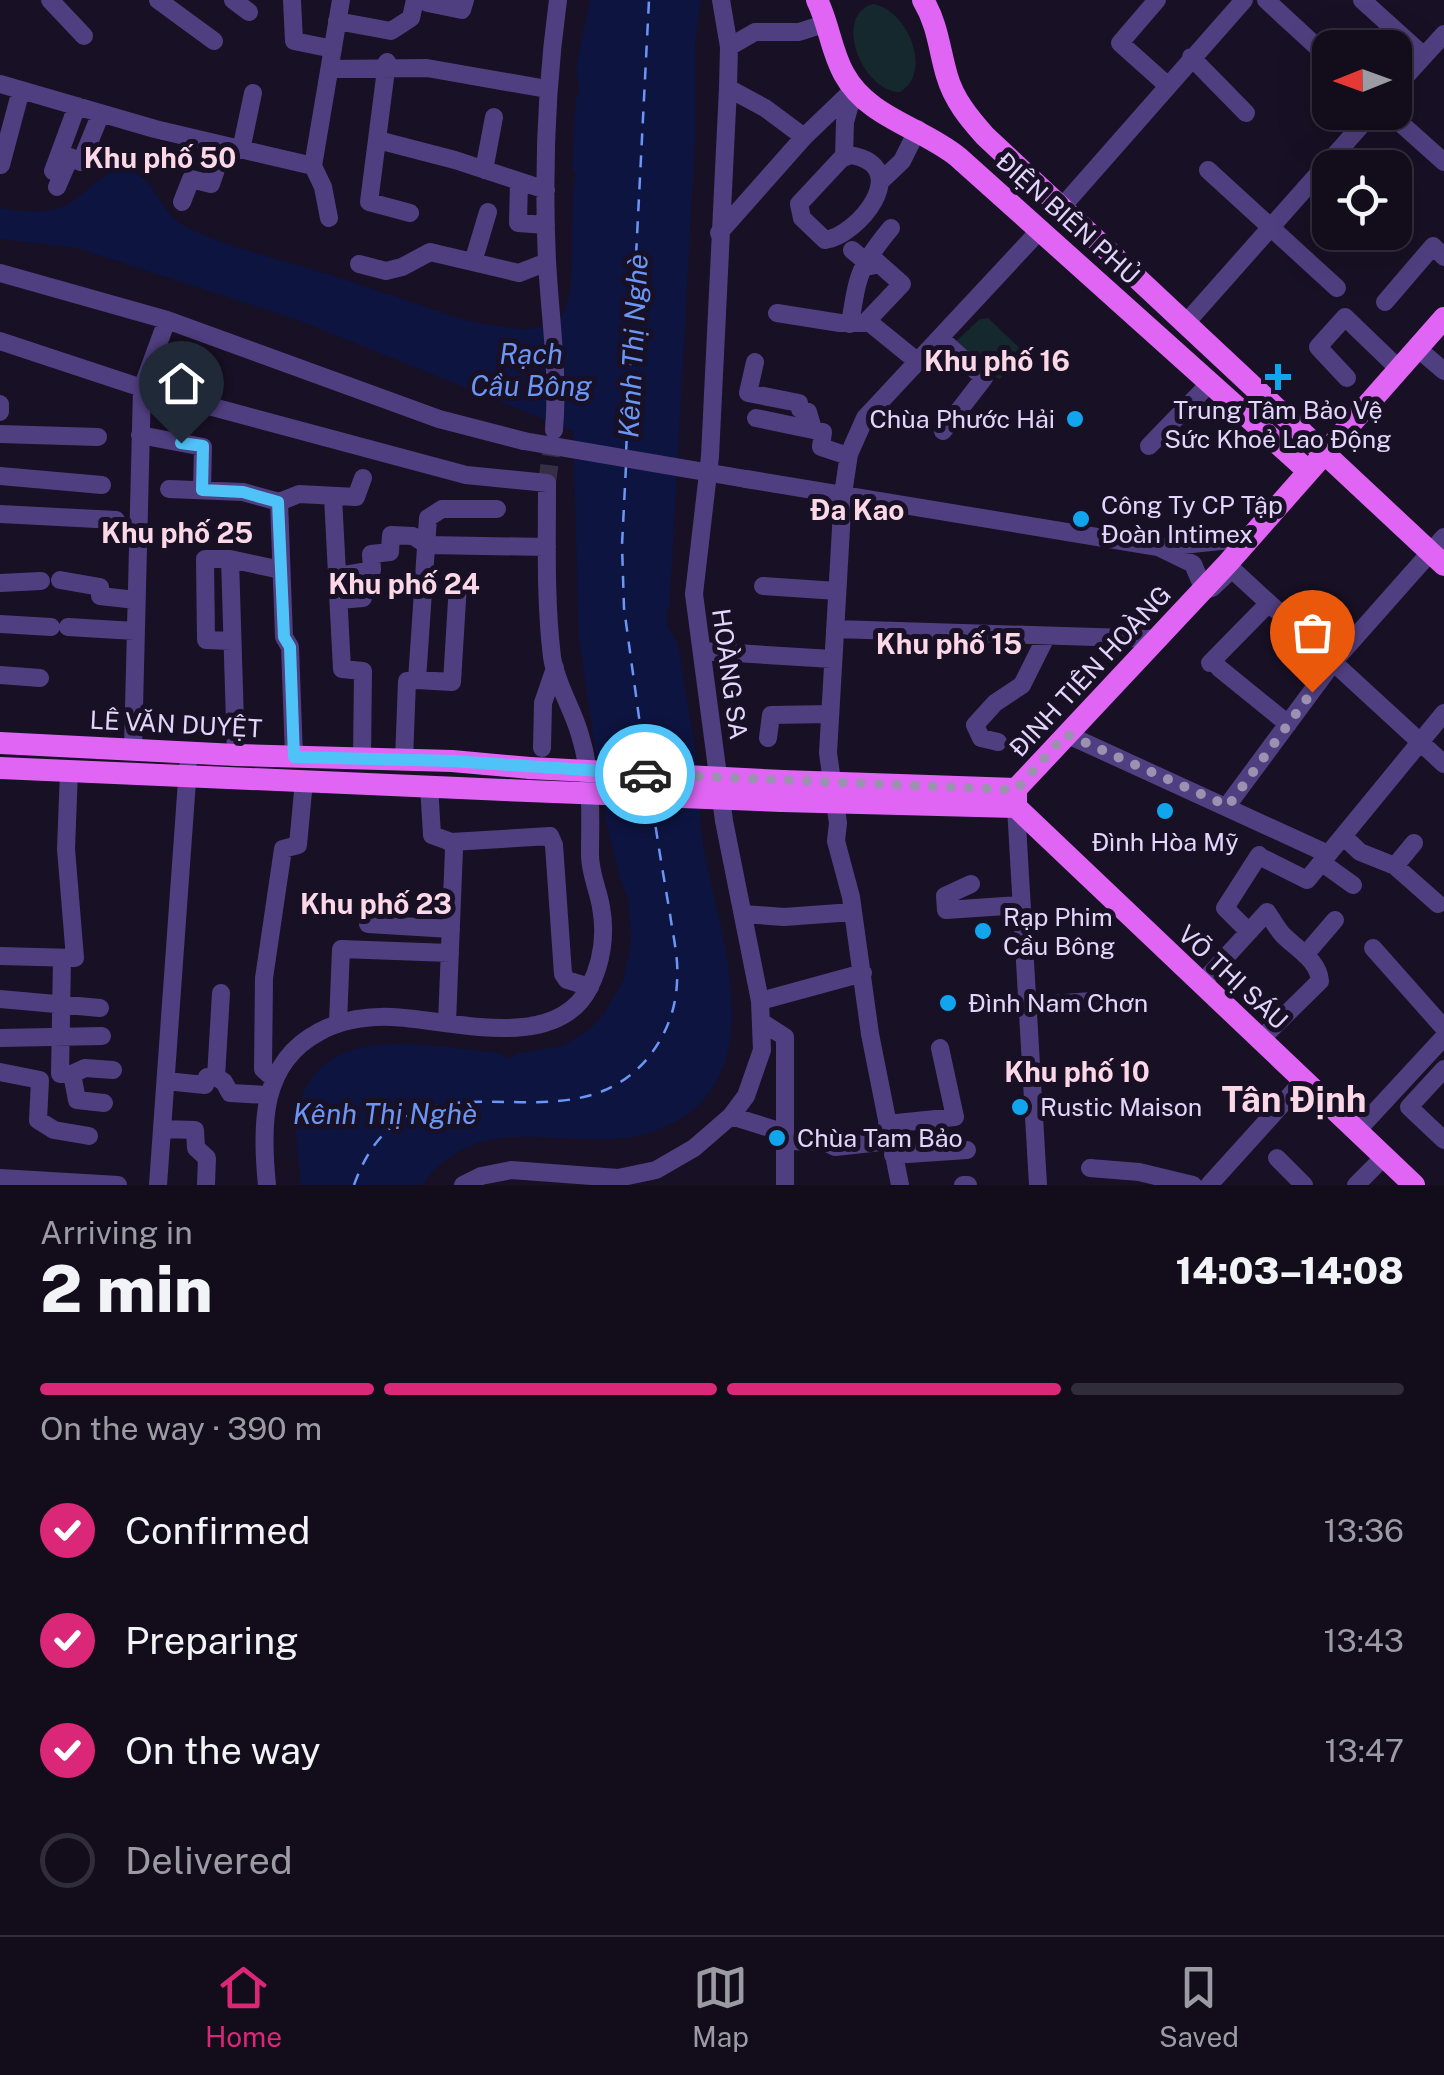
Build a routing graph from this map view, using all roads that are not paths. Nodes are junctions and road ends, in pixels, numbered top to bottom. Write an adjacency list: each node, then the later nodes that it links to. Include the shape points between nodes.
1 (50, 0): 20 (street)
2 (158, 0): 21 (street)
3 (233, 0): 16 (street)
4 (292, 0): 24 (street, via 294,41)
5 (341, 0): 17 (street)
6 (465, 0): 15 (street, via 462,10)
7 (558, 0): 33 (street)
8 (721, 0): 23 (street, HOÀNG SA)
9 (816, 0): 18 (main road)
10 (923, 0): 59 (main road, ÐIỆN BIÊN PHỦ, via 964,111)
11 (1157, 0): 31 (street, via 1120,42)
12 (1244, 0): 26 (street)
13 (1266, 0): 22 (street)
14 (1362, 0): 25 (street)
15 (422, 1): 17 (street, via 391,31)
16 (248, 12)
17 (337, 21): 24 (street)
18 (827, 23): 23 (street, via 798,32 755,32); 35 (main road)
19 (1444, 34): 25 (street)
20 (84, 36)
21 (214, 40)
22 (1312, 42)
23 (729, 47): 32 (street, HOÀNG SA)
24 (333, 49): 28 (street)
25 (1424, 56): 29 (street)
26 (1191, 58): 31 (street); 38 (street)
27 (387, 65): 28 (street); 33 (street); 45 (street)
28 (330, 69): 51 (street)
29 (1412, 69)
30 (0, 84): 34 (street)
31 (1168, 86): 59 (street)
32 (728, 88): 44 (street); 67 (street, HOÀNG SA)
33 (547, 89): 57 (street)
34 (20, 90): 37 (street); 50 (street)
35 (854, 90): 41 (main road, ÐIỆN BIÊN PHỦ, via 876,111); 44 (street); 48 (street)
36 (253, 93): 46 (street)
37 (78, 106): 39 (street); 39 (street, via 52,186 70,158 81,162)
38 (1246, 112)
39 (101, 113): 46 (street)
40 (494, 117): 52 (street)
41 (918, 129): 55 (street, via 902,161); 66 (main road, ÐIỆN BIÊN PHỦ)
42 (1359, 130): 47 (street)
43 (1408, 130): 49 (street)
44 (804, 137): 67 (street)
45 (378, 140): 52 (street); 61 (street, via 369,202)
46 (233, 148): 51 (street); 58 (street, via 211,184 191,179)
47 (1344, 150)
48 (844, 157): 55 (street, via 864,160); 55 (street, via 800,204 802,218 820,238 840,235 877,200)
49 (1444, 162)
50 (1, 165)
51 (314, 166): 62 (street)
52 (484, 170): 54 (street)
53 (1208, 170): 65 (street)
54 (519, 181): 57 (street); 63 (street, via 516,230)
55 (881, 182)
56 (1312, 188): 65 (street)
57 (546, 190): 63 (street)
58 (182, 202)
59 (1062, 208): 80 (main road, ÐIỆN BIÊN PHỦ)
60 (488, 212): 70 (street)
61 (410, 213)
62 (329, 218)
63 (546, 225): 71 (street)
64 (891, 228): 68 (street)
65 (1271, 228): 74 (street); 80 (street)
66 (1041, 230): 81 (street); 89 (main road, ÐIỆN BIÊN PHỦ)
67 (719, 233): 136 (street, HOÀNG SA, via 710,456 694,594)
68 (858, 256): 79 (street); 79 (street, via 871,266 876,261 902,284)
69 (1444, 257): 75 (street, via 1433,246)
70 (473, 262): 71 (street, via 519,273); 72 (street, via 430,252 386,271)
71 (547, 262): 94 (street, via 556,344)
72 (359, 264)
73 (0, 273): 78 (street)
74 (1337, 288)
75 (1384, 302)
76 (777, 313): 79 (street)
77 (1444, 318): 83 (main road, ĐINH TIÊN HOÀNG)
78 (167, 320): 90 (street); 109 (street, bridge, via 440,419 524,440)
79 (857, 323): 85 (street)
80 (1185, 324): 92 (main road, ÐIỆN BIÊN PHỦ)
81 (940, 338): 85 (street); 95 (street, via 984,378)
82 (0, 341): 90 (street)
83 (1417, 348): 86 (main road, ĐINH TIÊN HOÀNG); 87 (street)
84 (756, 362): 93 (street, via 748,394 799,403)
85 (918, 362): 102 (street, via 865,418)
86 (1399, 369): 88 (street, via 1351,310 1318,347); 101 (main road, ĐINH TIÊN HOÀNG)
87 (1444, 371)
88 (1347, 378)
89 (1209, 384): 99 (main road, ÐIỆN BIÊN PHỦ); 100 (street)
90 (142, 388): 97 (street); 117 (street, via 466,475 547,483)
91 (756, 418): 93 (street)
92 (1288, 421): 99 (main road); 101 (main road, ÐIỆN BIÊN PHỦ)
93 (812, 429): 102 (street, via 822,432 821,447)
94 (554, 430)
95 (944, 431)
96 (0, 434): 98 (street)
97 (140, 435): 108 (street, via 204,437); 128 (street)
98 (98, 438)
99 (1271, 441): 103 (main road, ÐIỆN BIÊN PHỦ)
100 (1149, 446)
101 (1323, 452): 103 (main road, ĐINH TIÊN HOÀNG); 119 (main road, ÐIỆN BIÊN PHỦ)
102 (848, 456): 109 (street)
103 (1307, 470): 115 (main road, ĐINH TIÊN HOÀNG)
104 (0, 476): 106 (street)
105 (364, 478): 110 (street, via 356,498)
106 (102, 485)
107 (169, 488): 108 (street)
108 (202, 490): 111 (street)
109 (843, 494): 118 (street); 126 (street)
110 (333, 497): 111 (street, via 299,494); 121 (street)
111 (278, 502): 120 (street)
112 (498, 509): 116 (street, via 442,508 428,518)
113 (0, 514): 114 (street)
114 (116, 520)
115 (1248, 538): 118 (street); 125 (main road, ĐINH TIÊN HOÀNG)
116 (427, 545): 117 (street); 121 (street, via 391,535 390,552 371,554 372,570); 142 (street)
117 (547, 547): 139 (street)
118 (1158, 547): 125 (street, via 1194,564)
119 (1439, 552): 138 (street)
120 (281, 570): 153 (street, via 230,558); 154 (street)
121 (338, 576): 129 (street)
122 (0, 584): 128 (street, via 94,584 100,596)
123 (458, 584): 142 (street, via 452,682)
124 (764, 586): 126 (street)
125 (1204, 590): 130 (street, ĐINH TIÊN HOÀNG, via 1235,572); 135 (main road, ĐINH TIÊN HOÀNG)
126 (837, 592): 132 (street)
127 (362, 598): 129 (street)
128 (136, 600): 133 (street)
129 (339, 600): 155 (street, via 342,670 363,670)
130 (1270, 602): 138 (street); 145 (street, via 1214,665)
131 (0, 624): 133 (street)
132 (834, 628): 134 (street); 137 (street)
133 (135, 631): 151 (street)
134 (1046, 637): 135 (street); 149 (street, via 1022,685 974,726 981,738)
135 (1159, 639): 146 (main road, ĐINH TIÊN HOÀNG)
136 (702, 651): 137 (street); 177 (street, HOÀNG SA)
137 (832, 658): 144 (street)
138 (1335, 660): 145 (street); 148 (street)
139 (554, 668): 159 (street); 189 (street, via 582,740 589,780 591,872 604,926)
140 (0, 675): 141 (street)
141 (40, 678)
142 (417, 680): 156 (street, via 407,681)
143 (1444, 713): 148 (street)
144 (830, 714): 147 (street, via 770,716); 164 (street)
145 (1288, 724): 166 (street)
146 (1066, 734): 165 (main road, ĐINH TIÊN HOÀNG); 166 (street)
147 (768, 738)
148 (1419, 740): 157 (street); 167 (street)
149 (998, 742)
150 (0, 743): 151 (main road, LÊ VĂN DUYỆT)
151 (133, 748): 152 (main road, LÊ VĂN DUYỆT)
152 (189, 752): 153 (main road, LÊ VĂN DUYỆT); 161 (street)
153 (236, 755): 154 (main road, LÊ VĂN DUYỆT)
154 (294, 757): 155 (main road, LÊ VĂN DUYỆT)
155 (362, 758): 156 (main road, LÊ VĂN DUYỆT)
156 (404, 760): 159 (main road, LÊ VĂN DUYỆT)
157 (1444, 764)
158 (0, 768): 160 (main road, LÊ VĂN DUYỆT)
159 (534, 769): 163 (main road, LÊ VĂN DUYỆT); 164 (main road, bridge)
160 (69, 770): 161 (main road, LÊ VĂN DUYỆT); 186 (street, via 66,849 75,958)
161 (188, 777): 162 (main road, LÊ VĂN DUYỆT); 212 (street)
162 (304, 781): 163 (main road, LÊ VĂN DUYỆT); 214 (street, via 298,845 283,849 264,978 263,1070)
163 (428, 785): 168 (street, via 432,835)
164 (833, 792): 165 (main road); 176 (street, via 854,882)
165 (1016, 798): 174 (street); 188 (main road, VÕ THỊ SÁU)
166 (1228, 806): 170 (street)
167 (1343, 836): 170 (street); 171 (street, via 1360,852)
168 (451, 842): 180 (street); 189 (street, via 550,836 563,974)
169 (1414, 843): 171 (street)
170 (1324, 858): 173 (street); 181 (street, via 1307,880 1262,857 1226,908)
171 (1395, 866): 175 (street)
172 (971, 884): 174 (street, via 944,896 946,910)
173 (1353, 885)
174 (1020, 904): 195 (street)
175 (1438, 904)
176 (852, 905): 177 (street, via 784,917); 187 (street)
177 (743, 914): 192 (street, HOÀNG SA)
178 (1336, 920): 184 (street)
179 (368, 924): 180 (street)
180 (451, 929): 183 (street)
181 (1248, 931): 184 (street, via 1267,912); 188 (street)
182 (1374, 948): 200 (street)
183 (450, 953): 197 (street, via 340,949); 198 (street)
184 (1305, 955): 205 (street, via 1320,980)
185 (0, 956): 186 (street)
186 (62, 958): 194 (street)
187 (863, 974): 192 (street); 220 (street)
188 (1200, 984): 205 (main road, VÕ THỊ SÁU)
189 (590, 987): 198 (street, via 564,1014 536,1024 488,1029)
190 (221, 993): 211 (street)
191 (0, 999): 194 (street)
192 (760, 1001): 199 (street, HOÀNG SA)
193 (1092, 1001): 195 (street)
194 (60, 1004): 196 (street); 202 (street)
195 (1027, 1006): 237 (street)
196 (100, 1008)
197 (338, 1022): 198 (street, via 391,1016); 214 (street, via 304,1040 282,1062)
198 (447, 1023)
199 (763, 1023): 216 (street, HOÀNG SA, via 762,1050 746,1096); 222 (street, via 785,1037)
200 (1444, 1028)
201 (102, 1036): 202 (street)
202 (60, 1037): 204 (street); 210 (street, via 60,1074)
203 (1444, 1037): 218 (street)
204 (0, 1038)
205 (1260, 1040): 213 (main road, VÕ THỊ SÁU)
206 (940, 1048): 220 (street, via 955,1118)
207 (1444, 1069): 221 (street, via 1409,1106)
208 (113, 1070): 210 (street)
209 (0, 1072): 219 (street, via 40,1080 38,1120)
210 (72, 1074): 215 (street, via 77,1100)
211 (216, 1077): 212 (street, via 205,1085); 214 (street, via 230,1092)
212 (166, 1081): 217 (street)
213 (1304, 1081): 218 (main road, VÕ THỊ SÁU); 239 (street)
214 (271, 1087): 233 (street, via 263,1120)
215 (104, 1103)
216 (730, 1116): 222 (street, via 776,1130); 234 (street, HOÀNG SA, via 656,1170 618,1178 511,1170)
217 (162, 1129): 231 (street); 232 (street, via 195,1130 196,1148 206,1158)
218 (1357, 1132): 224 (main road, VÕ THỊ SÁU)
219 (89, 1136)
220 (890, 1140): 222 (street, via 835,1147); 223 (street); 236 (street)
221 (1444, 1140)
222 (785, 1141): 235 (street)
223 (966, 1150)
224 (1384, 1157): 241 (street); 242 (main road, VÕ THỊ SÁU)
225 (1278, 1158): 240 (street)
226 (1090, 1168): 238 (street)
227 (0, 1178): 228 (street)
228 (40, 1182): 229 (street)
229 (95, 1185): 230 (street)
230 (118, 1185)
231 (158, 1185)
232 (206, 1185)
233 (266, 1185)
234 (463, 1185)
235 (785, 1185)
236 (900, 1185)
237 (1038, 1185)
238 (1193, 1185)
239 (1209, 1185)
240 (1304, 1185)
241 (1356, 1185)
242 (1414, 1185)

